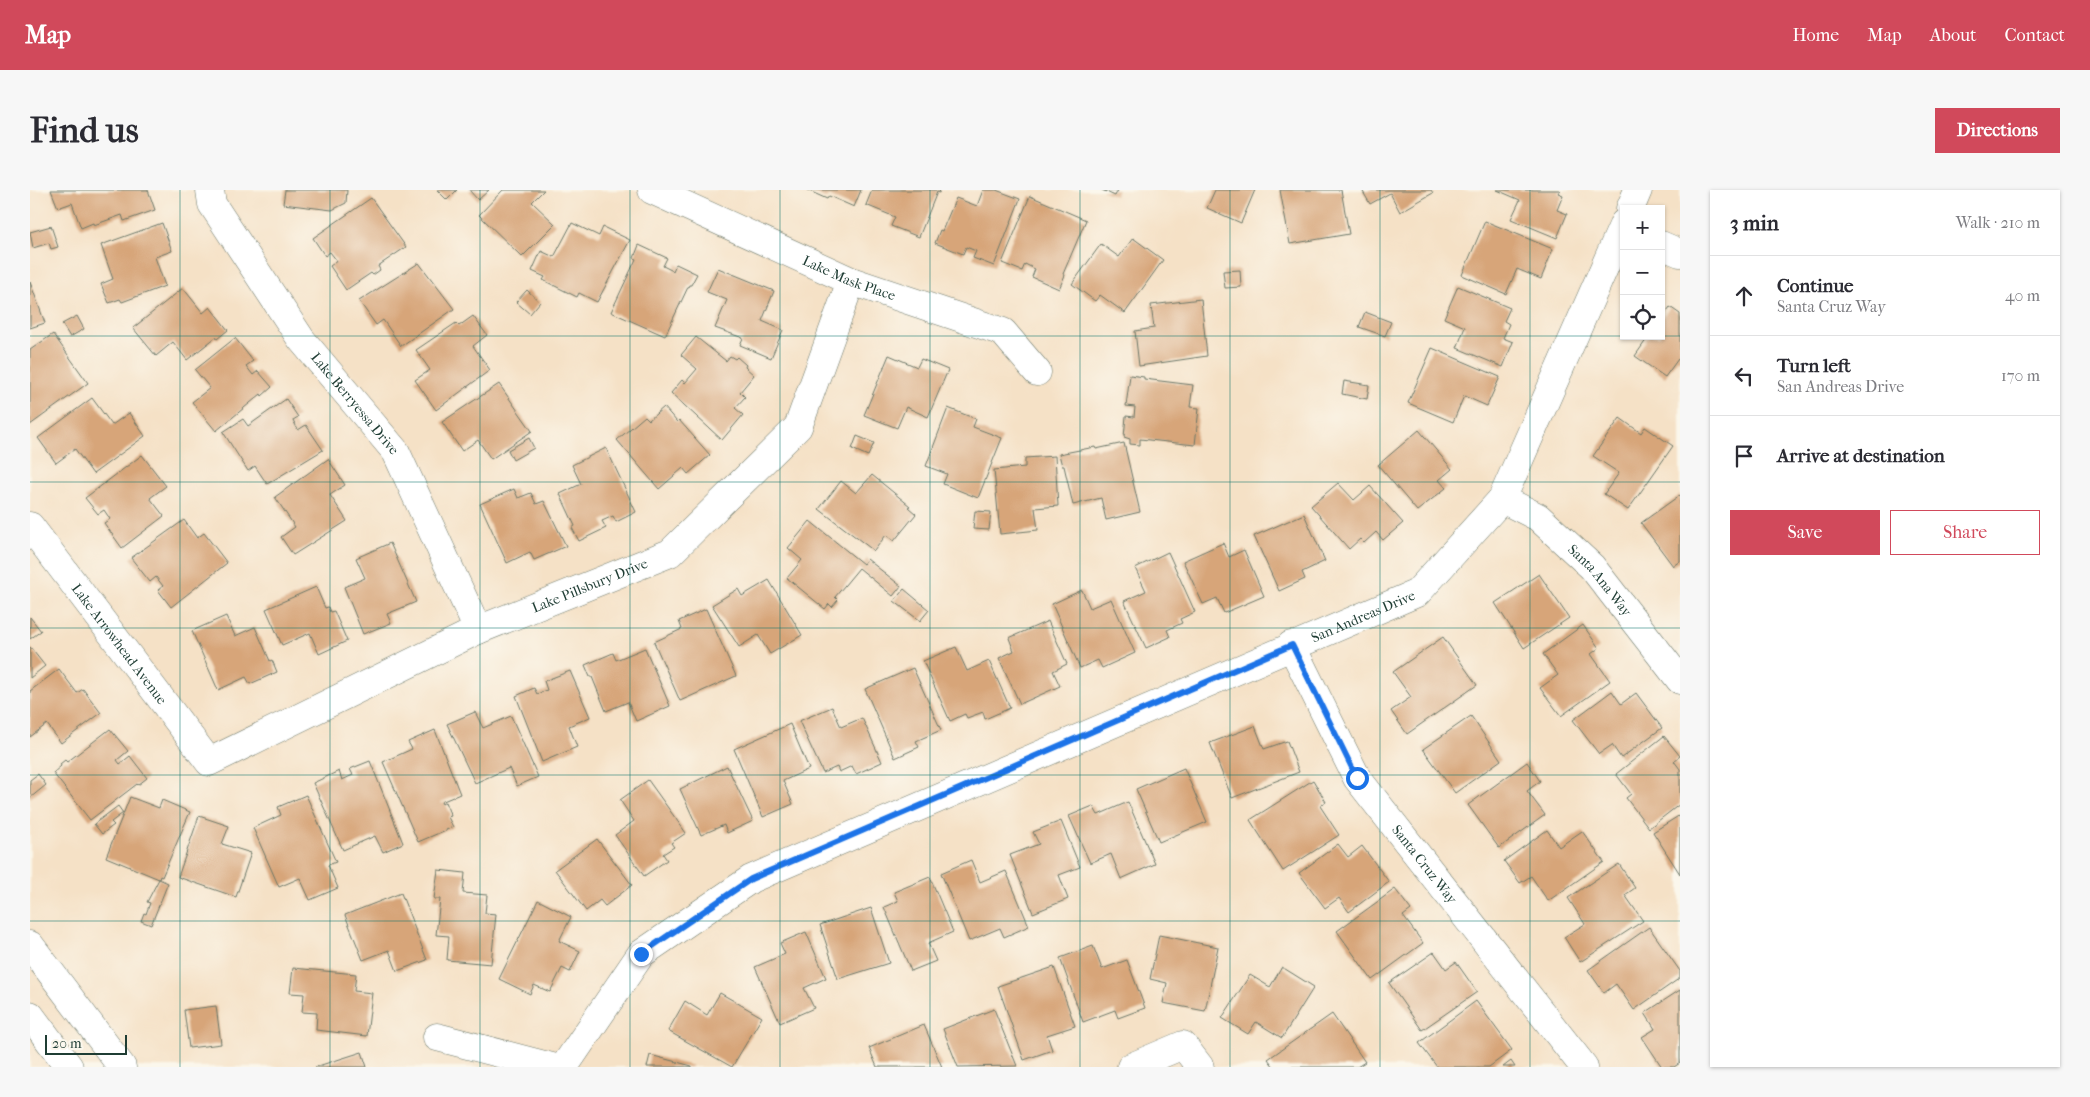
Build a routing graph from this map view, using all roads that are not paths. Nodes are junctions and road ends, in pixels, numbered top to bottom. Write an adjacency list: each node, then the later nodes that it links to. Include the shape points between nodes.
1 (210, 190): 12 (main road, Lake Berryessa Drive, via 212,204 301,339 396,452)
2 (652, 190): 8 (main road, Lake Mask Place)
3 (1638, 190): 4 (main road, San Andreas Drive)
4 (1632, 205)
5 (1620, 232): 10 (main road, San Andreas Drive)
6 (1665, 247): 7 (main road)
7 (1680, 253)
8 (850, 281): 9 (main road, Lake Mask Place, via 1004,332); 12 (main road, Lake Pillsbury Drive, via 798,427 670,553)
9 (1038, 372)
10 (1502, 499): 13 (main road, San Andreas Drive, via 1417,593); 14 (main road, Santa Ana Way, via 1538,517 1592,567)
11 (30, 526): 15 (main road, Lake Arrowhead Avenue)
12 (478, 630): 15 (main road, Lake Pillsbury Drive)
13 (1292, 645): 22 (main road, San Andreas Drive, via 751,879 641,954); 25 (main road, Santa Cruz Way, via 1357,778)
14 (1680, 680)
15 (209, 762)
16 (30, 946): 20 (main road)
17 (30, 1014): 19 (main road)
18 (437, 1036): 21 (main road)
19 (69, 1067)
20 (122, 1067)
21 (552, 1067)
22 (564, 1067)
23 (1131, 1067): 24 (main road, via 1183,1045)
24 (1200, 1067)
25 (1584, 1067)

